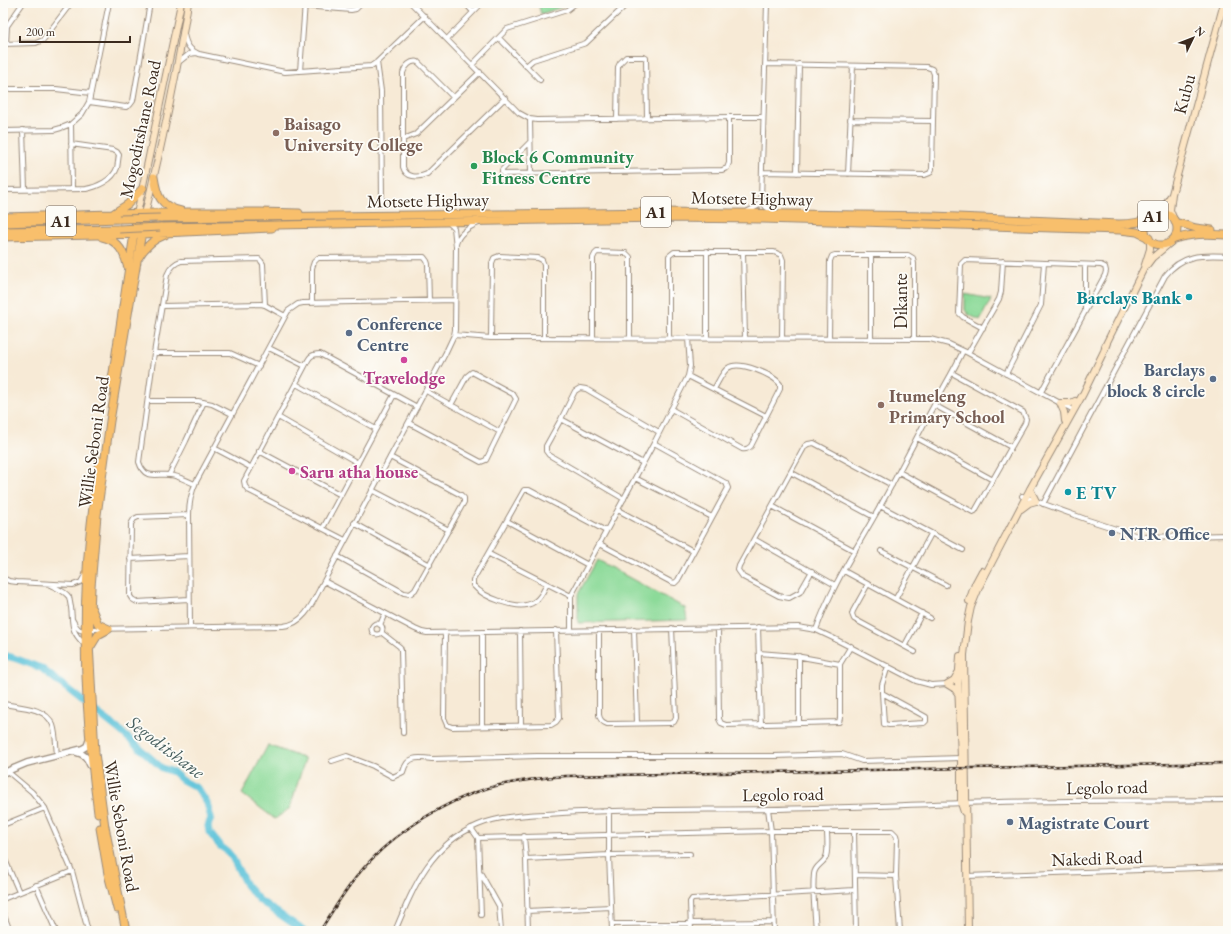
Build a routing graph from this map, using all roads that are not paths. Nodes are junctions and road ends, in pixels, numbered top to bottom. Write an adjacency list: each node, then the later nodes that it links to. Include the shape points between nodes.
1 (23, 3): 21 (street, via 7,26)
2 (71, 3): 21 (street, via 40,42)
3 (108, 3): 34 (street)
4 (150, 3): 37 (street, via 133,101 126,107)
5 (181, 3): 58 (main road, Mogoditshane Road)
6 (188, 3): 18 (main road, Mogoditshane Road)
7 (362, 3): 15 (street, via 351,10)
8 (412, 3): 17 (street)
9 (464, 3): 16 (street)
10 (482, 3): 16 (street)
11 (576, 3): 19 (street, via 567,10 510,28)
12 (628, 3): 28 (street, via 586,43 532,61)
13 (767, 3): 25 (street)
14 (1224, 3): 62 (main road, Kubu)
15 (305, 4): 30 (street)
16 (473, 12): 20 (street)
17 (425, 16): 20 (street); 23 (street)
18 (184, 31): 22 (street, via 188,46); 24 (main road, Mogoditshane Road)
19 (499, 38): 27 (street); 28 (street)
20 (447, 39): 27 (street)
21 (4, 44)
22 (199, 54): 24 (street, via 189,54); 30 (street, via 285,72)
23 (377, 62): 30 (street, via 371,66); 64 (street, via 381,91)
24 (178, 63): 57 (main road, Mogoditshane Road)
25 (765, 64): 26 (street); 39 (street)
26 (799, 64): 29 (street); 54 (street)
27 (472, 65): 31 (street)
28 (526, 66): 32 (street)
29 (853, 66): 43 (street); 44 (street, via 930,68 934,72)
30 (300, 71)
31 (480, 72): 35 (street); 36 (street)
32 (540, 80)
33 (3, 89): 34 (street, via 56,89)
34 (91, 93): 37 (street)
35 (453, 97): 48 (street, via 416,134); 48 (street, via 418,62 407,65 403,73)
36 (505, 98): 41 (street, via 519,113); 48 (street, via 423,176 411,176 404,170)
37 (89, 102): 45 (street, via 82,114)
38 (729, 117): 39 (street); 40 (street); 53 (street, via 729,162 724,170)
39 (764, 117): 52 (street)
40 (647, 118): 42 (street); 42 (street, via 646,58 629,57 618,67)
41 (530, 119): 42 (street); 49 (street)
42 (617, 119)
43 (850, 120): 44 (street); 55 (street)
44 (933, 121): 55 (street, via 932,169 927,174)
45 (70, 124): 46 (street, via 54,130); 50 (street)
46 (23, 130): 47 (street); 59 (street)
47 (3, 131)
48 (403, 139)
49 (530, 142): 53 (street); 53 (street, via 501,172)
50 (71, 144): 60 (street); 60 (street, via 113,150 119,155 114,174 102,183 96,187)
51 (1228, 162): 56 (street)
52 (762, 172): 54 (street); 63 (street)
53 (531, 173)
54 (797, 173): 55 (street)
55 (848, 174)
56 (1228, 174)
57 (154, 177): 65 (main road, via 161,201 172,209); 70 (main road, Mogoditshane Road)
58 (143, 188): 68 (main road, via 120,211); 69 (main road, Mogoditshane Road)
59 (25, 189): 60 (street); 61 (street)
60 (72, 189)
61 (3, 190)
62 (1172, 194): 73 (main road, Kubu); 74 (main road, Kubu, via 1170,210)
63 (762, 200): 66 (street, via 755,208); 67 (street, via 766,207)
64 (382, 201)
65 (187, 212): 70 (main road); 71 (main road)
66 (744, 212): 67 (main road, Motsete Highway / A1); 71 (main road, Motsete Highway / A1)
67 (778, 213): 73 (main road, Motsete Highway / A1, via 1119,224 1136,224)
68 (110, 214): 69 (main road); 72 (main road)
69 (137, 214): 70 (main road); 82 (main road, Willie Seboni Road)
70 (145, 214): 82 (main road, Willie Seboni Road)
71 (349, 216): 77 (main road, Motsete Highway / A1, bridge)
72 (3, 217)
73 (1152, 217): 74 (main road, A1, via 1162,214); 86 (main road, A1, via 1146,230)
74 (1174, 221): 79 (main road, A1, via 1196,228); 87 (main road, A1, via 1177,232)
75 (447, 222): 76 (main road, Motsete Highway / A1); 78 (main road, Motsete Highway / A1); 88 (street, via 454,228)
76 (482, 222): 86 (main road, Motsete Highway / A1, via 663,218 763,219 1120,230 1137,232); 88 (street, via 463,232 457,240)
77 (3, 223)
78 (296, 225): 80 (main road, Motsete Highway / A1, bridge); 81 (main road)
79 (1228, 230)
80 (3, 231)
81 (171, 233): 82 (main road); 93 (main road, via 151,242)
82 (138, 234): 83 (main road); 93 (main road, Willie Seboni Road); 98 (main road, Willie Seboni Road)
83 (89, 235): 85 (main road); 98 (main road, via 104,237 118,244 126,257)
84 (1228, 235): 87 (main road, A1, via 1196,234)
85 (3, 237)
86 (1149, 239): 87 (main road, A1, via 1162,245); 97 (main road, via 1150,249)
87 (1171, 242): 97 (main road)
88 (456, 247): 99 (street)
89 (707, 251): 90 (street); 112 (street, via 674,252 669,256); 114 (street)
90 (743, 252): 115 (street); 116 (street, via 778,253 782,257)
91 (871, 256): 117 (street, via 835,255 830,258); 118 (street); 119 (street, Dikante, via 908,255 913,258)
92 (1228, 256): 175 (street, via 1194,256 1174,266 1166,276)
93 (137, 261): 218 (main road, Willie Seboni Road, via 97,515)
94 (1003, 261): 95 (street); 106 (street, via 1000,295); 106 (street, via 967,260 960,264 959,313)
95 (1044, 263): 96 (street); 128 (street, via 1041,305)
96 (1085, 264): 104 (street); 104 (street, via 1101,265 1106,271)
97 (1144, 268): 120 (main road)
98 (129, 271): 204 (main road, Willie Seboni Road, via 94,494)
99 (455, 300): 100 (street); 107 (street)
100 (429, 301): 101 (street); 101 (street, via 428,264 424,257 318,258 312,268)
101 (312, 303): 105 (street, via 298,304)
102 (265, 304): 103 (street); 103 (street, via 263,264 259,259 177,262 167,275); 105 (street)
103 (162, 306): 123 (street)
104 (1085, 312): 133 (street)
105 (285, 316): 121 (street)
106 (983, 328): 124 (street)
107 (454, 335): 109 (street); 132 (street)
108 (544, 337): 109 (street); 109 (street, via 542,260 499,256 494,258 492,263); 110 (street)
109 (491, 338)
110 (593, 338): 111 (street); 111 (street, via 593,258 598,252 626,254 630,257)
111 (630, 338): 112 (street)
112 (669, 338): 113 (street)
113 (688, 338): 114 (street); 129 (street)
114 (706, 338): 115 (street)
115 (745, 338): 116 (street)
116 (782, 338): 117 (street)
117 (829, 338): 118 (street)
118 (871, 338): 119 (street)
119 (914, 338): 122 (street, via 941,341)
120 (1107, 343): 136 (main road); 143 (main road)
121 (269, 348): 125 (street); 126 (street)
122 (963, 351): 124 (street); 127 (street)
123 (154, 352): 125 (street, via 230,353); 135 (street)
124 (968, 353): 128 (street)
125 (259, 366): 144 (street)
126 (304, 366): 130 (street); 134 (street, via 314,354 320,354)
127 (952, 373): 140 (street); 155 (street, via 1023,412 1025,423)
128 (1006, 374): 133 (street)
129 (688, 376): 131 (street); 142 (street)
130 (296, 384): 146 (street); 150 (street)
131 (714, 389): 145 (street); 145 (street, via 726,370 734,365 750,367 777,380 780,389)
132 (426, 391): 139 (street); 141 (street)
133 (1041, 392): 138 (street)
134 (394, 395): 141 (street); 150 (street)
135 (148, 401): 137 (street); 164 (street, via 139,462 146,474)
136 (1075, 401): 138 (main road); 143 (main road)
137 (204, 402): 144 (street); 164 (street)
138 (1060, 403): 143 (street); 148 (main road)
139 (451, 405): 151 (street); 151 (street, via 468,374 474,372 516,398)
140 (934, 406): 153 (street); 155 (street)
141 (417, 407): 149 (street)
142 (672, 409): 145 (street, via 744,449 751,446); 152 (street)
143 (1072, 409): 148 (main road); 169 (main road)
144 (232, 414): 156 (street)
145 (766, 416)
146 (278, 417): 157 (street); 159 (street)
147 (561, 419): 152 (street, via 575,391 583,388); 160 (street); 173 (street, via 546,446 547,454)
148 (1064, 421): 172 (main road)
149 (409, 423): 151 (street, via 481,462 486,460); 158 (street)
150 (376, 429): 159 (street)
151 (500, 432)
152 (659, 432): 154 (street)
153 (917, 438): 162 (street); 166 (street)
154 (654, 442): 160 (street); 181 (street, via 726,482 728,488)
155 (1011, 447): 166 (street)
156 (214, 448): 161 (street); 167 (street)
157 (259, 451): 161 (street); 171 (street)
158 (390, 457): 170 (street); 186 (street, via 464,498)
159 (358, 463): 171 (street)
160 (643, 463): 165 (street)
161 (250, 467): 185 (street, via 244,481 248,490)
162 (899, 472): 166 (street, via 973,512 977,510); 168 (street)
163 (792, 473): 168 (street, via 805,446 814,442); 176 (street); 182 (street)
164 (169, 475): 167 (street)
165 (635, 478): 173 (street); 181 (street)
166 (993, 480)
167 (195, 484): 180 (street)
168 (892, 485): 177 (street)
169 (1030, 489): 172 (main road); 174 (main road)
170 (372, 490): 184 (street); 186 (street)
171 (341, 496): 185 (street)
172 (1024, 496): 174 (street); 179 (main road); 213 (main road)
173 (624, 499): 178 (street)
174 (1036, 501): 175 (street); 179 (main road, via 1026,504)
175 (1043, 504): 189 (street, via 1141,537)
176 (772, 506): 190 (street); 195 (street)
177 (880, 506): 182 (street); 188 (street)
178 (618, 510): 187 (street); 194 (street)
179 (1019, 511): 213 (main road)
180 (188, 515): 198 (street); 200 (street, via 134,519 131,524)
181 (712, 517): 194 (street)
182 (874, 517): 195 (street)
183 (507, 521): 187 (street, via 526,490); 197 (street); 202 (street)
184 (354, 523): 191 (street); 201 (street)
185 (323, 528): 191 (street)
186 (449, 530): 201 (street)
187 (606, 531): 192 (street)
188 (931, 534): 193 (street); 203 (street)
189 (1228, 535)
190 (754, 539): 205 (street); 205 (street, via 739,566 738,570 743,577 779,596 789,598 800,592)
191 (345, 540): 199 (street)
192 (600, 544): 194 (street, via 673,583 678,580); 202 (street)
193 (963, 550)
194 (693, 551)
195 (854, 551): 206 (street)
196 (881, 551): 203 (street)
197 (489, 554): 210 (street); 210 (street, via 473,580 473,585 480,592 507,604 527,605 539,598)
198 (189, 556): 200 (street); 217 (street)
199 (337, 556): 201 (street, via 410,594); 208 (street)
200 (130, 559): 217 (street, via 132,599 137,602)
201 (430, 565)
202 (588, 565): 215 (street)
203 (912, 567): 214 (street); 216 (street)
204 (86, 570): 209 (street, via 78,584); 230 (main road, Willie Seboni Road)
205 (812, 571): 211 (street)
206 (844, 571): 211 (street); 212 (street)
207 (3, 578): 209 (street, via 9,581)
208 (324, 581): 220 (street); 224 (street, via 309,609 292,624)
209 (46, 584): 222 (street, via 61,590 69,598)
210 (547, 584): 215 (street)
211 (835, 584): 234 (street)
212 (868, 584): 216 (street); 239 (street, via 853,611 854,619)
213 (977, 584): 247 (main road, via 963,622); 248 (main road, via 968,620)
214 (946, 585)
215 (571, 596): 232 (street)
216 (896, 598): 219 (street)
217 (189, 599): 224 (street)
218 (90, 605): 228 (main road, via 98,624); 230 (main road, Willie Seboni Road)
219 (922, 613): 221 (street); 239 (street)
220 (385, 614): 223 (street); 238 (street, via 422,632)
221 (930, 618)
222 (72, 619): 230 (street, via 77,629); 241 (street, via 74,631)
223 (380, 625): 237 (street); 237 (street, via 373,625 371,630 375,635)
224 (190, 627): 228 (street)
225 (758, 627): 227 (street); 234 (street, via 798,627); 243 (street)
226 (672, 628): 227 (street); 229 (street); 253 (street, via 676,718 671,723)
227 (718, 628): 257 (street, via 719,719 726,725)
228 (109, 629): 230 (street); 241 (main road, via 96,637)
229 (634, 629): 233 (street); 253 (street)
230 (87, 630): 241 (main road, Willie Seboni Road)
231 (556, 630): 232 (street); 235 (street); 256 (street, via 559,718 551,725)
232 (571, 630): 233 (street)
233 (598, 630): 253 (street, via 600,720 607,724)
234 (816, 630): 240 (street)
235 (520, 631): 236 (street); 256 (street)
236 (482, 632): 238 (street); 255 (street)
237 (382, 633): 259 (street, via 401,650)
238 (445, 633): 255 (street, via 444,718 447,725 452,726)
239 (905, 645): 242 (street)
240 (851, 646): 245 (street); 246 (street)
241 (87, 647): 258 (main road, Willie Seboni Road)
242 (915, 652)
243 (759, 653): 244 (street); 257 (street)
244 (799, 656): 245 (street); 254 (street)
245 (840, 664): 254 (street, via 839,722)
246 (888, 666): 249 (street, via 922,683); 250 (street, via 883,679)
247 (959, 672): 248 (main road); 249 (main road, via 954,680)
248 (961, 683): 249 (street); 251 (main road); 268 (main road)
249 (947, 684): 251 (main road, via 956,689)
250 (882, 693): 250 (street, via 884,724 926,721 926,717)
251 (959, 695): 263 (main road)
252 (3, 704): 262 (street, via 33,710 50,721 54,730)
253 (637, 723)
254 (799, 723): 257 (street)
255 (482, 725): 256 (street)
256 (522, 725)
257 (761, 725)
258 (90, 726): 260 (main road, Willie Seboni Road); 307 (main road, Willie Seboni Road, via 105,827)
259 (403, 733)
260 (89, 740): 261 (street, via 85,747); 265 (main road, Willie Seboni Road)
261 (75, 752): 262 (street); 265 (street, via 84,754)
262 (57, 756): 266 (street, via 27,763)
263 (961, 758): 264 (street, via 862,760 842,754 416,758 411,759 403,772 394,777 347,756); 268 (main road)
264 (332, 761)
265 (92, 768): 306 (main road, Willie Seboni Road, via 108,874)
266 (5, 772): 269 (street, via 32,792)
267 (1228, 800): 268 (street, Legolo road)
268 (964, 803): 270 (street, Legolo road); 289 (main road)
269 (45, 808): 272 (street); 285 (street)
270 (768, 809): 271 (street, Legolo road); 274 (street)
271 (609, 810): 273 (street, Legolo road, via 503,818); 277 (street)
272 (3, 825)
273 (471, 828): 279 (street); 308 (street, Legolo road, via 449,842 422,874)
274 (771, 831): 275 (street); 277 (street); 294 (street)
275 (826, 831): 276 (street); 293 (street, via 826,855 824,861 815,868)
276 (854, 831): 287 (street); 288 (street, via 894,832 897,839)
277 (609, 835): 278 (street); 282 (street)
278 (524, 836): 279 (street); 283 (street)
279 (478, 838): 286 (street)
280 (690, 854): 282 (street)
281 (3, 855): 292 (street)
282 (609, 855): 283 (street); 296 (street)
283 (526, 858): 297 (street)
284 (1228, 868): 289 (street, Nakedi Road)
285 (72, 871): 290 (street); 305 (street)
286 (480, 873): 299 (street); 311 (street, via 499,906)
287 (855, 875): 288 (street); 291 (street)
288 (896, 876): 318 (street)
289 (966, 876): 319 (main road)
290 (36, 885): 292 (street); 304 (street)
291 (855, 890): 293 (street); 317 (street)
292 (19, 892): 295 (street)
293 (813, 893): 294 (street); 316 (street)
294 (773, 895): 300 (street); 301 (street, via 692,898)
295 (3, 898)
296 (611, 907): 297 (street); 302 (street)
297 (527, 911): 312 (street)
298 (3, 913): 303 (street)
299 (481, 914)
300 (773, 922): 301 (street); 315 (street)
301 (691, 923): 302 (street); 314 (street)
302 (612, 924): 313 (street)
303 (10, 931)
304 (56, 931)
305 (88, 931)
306 (122, 931)
307 (126, 931)
308 (396, 931)
309 (399, 931): 310 (street)
310 (420, 931)
311 (501, 931)
312 (528, 931)
313 (612, 931)
314 (691, 931)
315 (774, 931)
316 (816, 931)
317 (856, 931)
318 (900, 931)
319 (968, 931)

